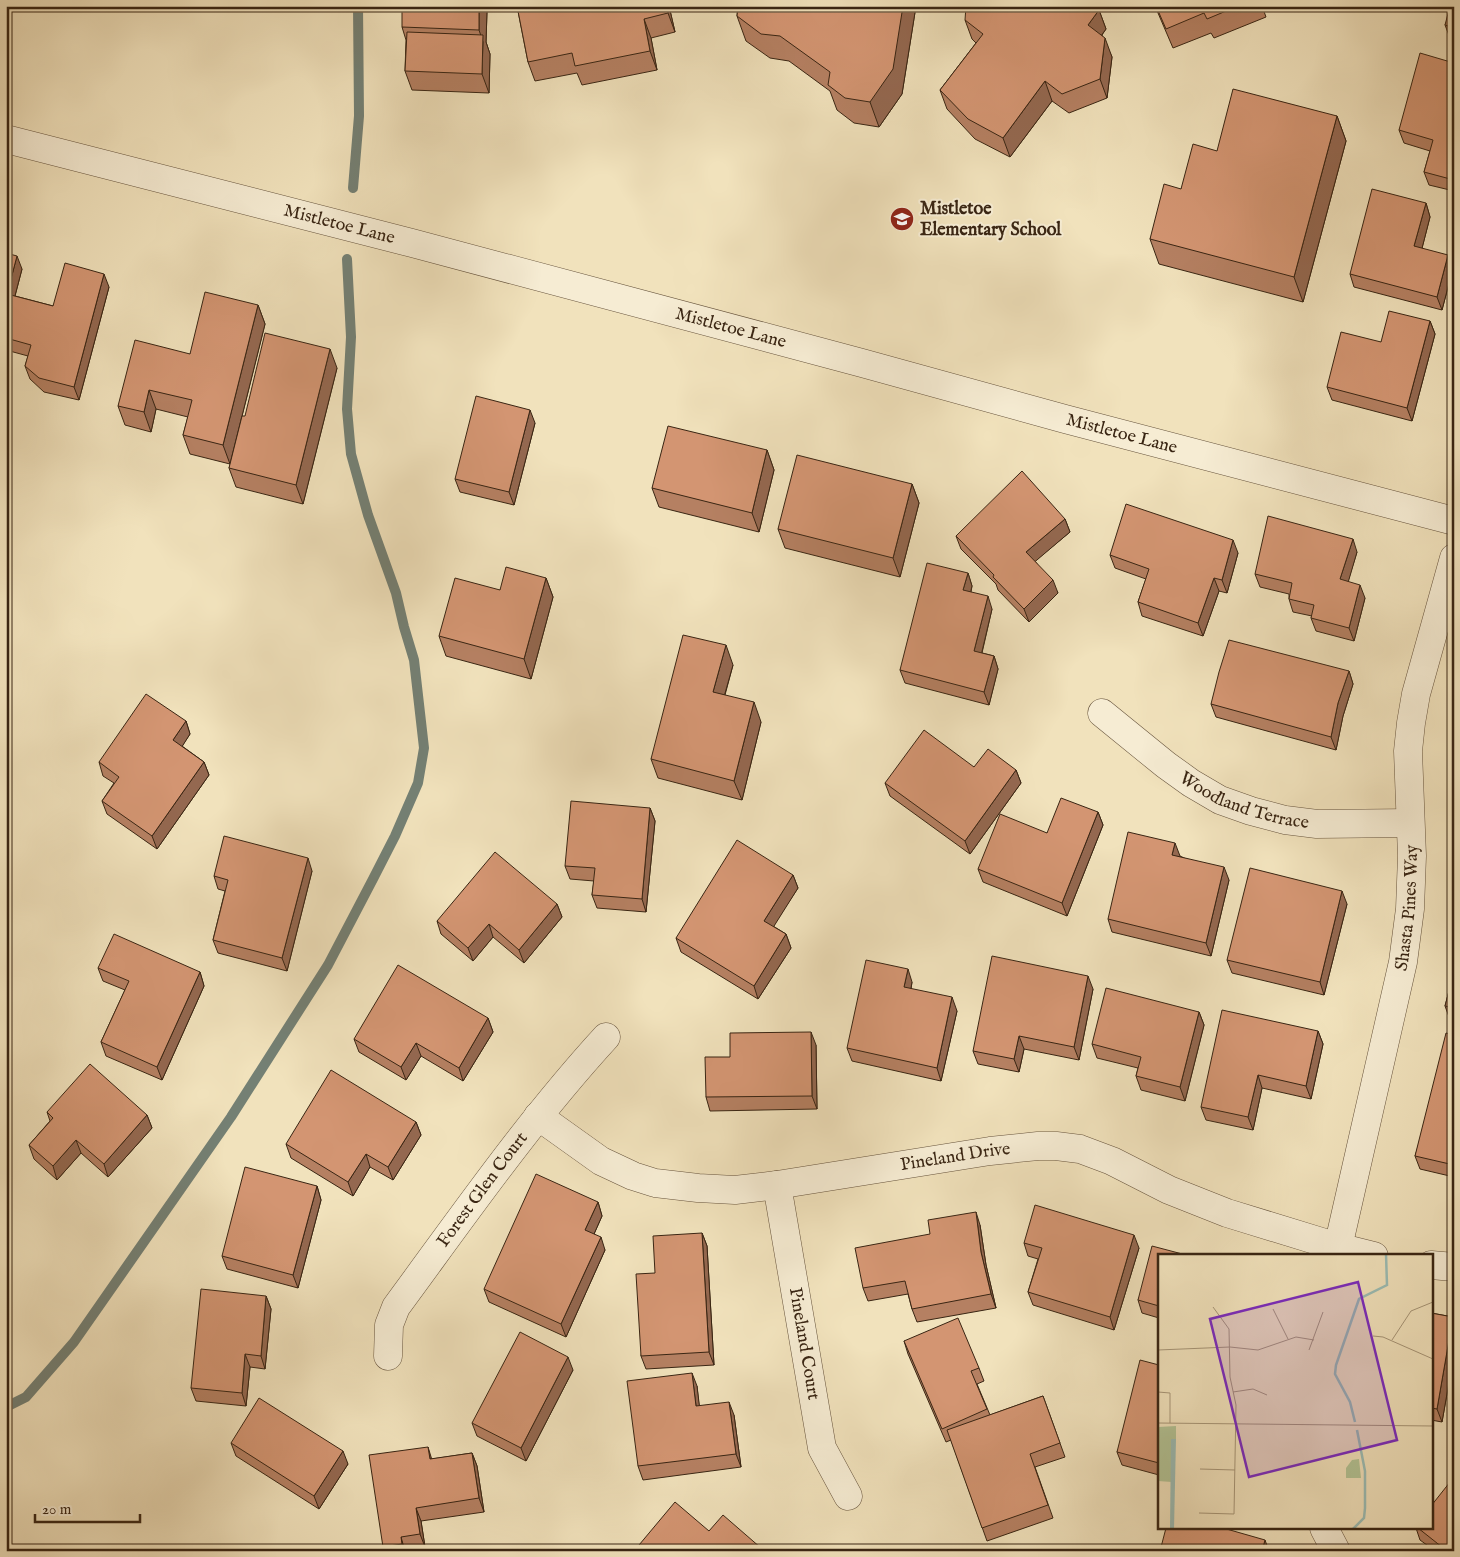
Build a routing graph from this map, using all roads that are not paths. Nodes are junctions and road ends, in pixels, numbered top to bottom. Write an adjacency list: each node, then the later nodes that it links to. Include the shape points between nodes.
1 (6, 139): 2 (street, Mistletoe Lane, via 412,243)
2 (1454, 521)
3 (1454, 558): 5 (street, Shasta Pines Way, via 1411,723 1408,751)
4 (1102, 713): 5 (street, Woodland Terrace, via 1166,765 1220,800 1285,820 1317,824)
5 (1410, 823): 9 (street, Shasta Pines Way, via 1410,909 1403,962)
6 (606, 1037): 7 (street, Forest Glen Court)
7 (538, 1116): 8 (street, Pineland Drive, via 601,1161 655,1183 735,1190); 13 (street, Forest Glen Court, via 396,1307 389,1325)
8 (777, 1185): 9 (street, Pineland Drive, via 990,1152 1056,1146 1080,1149 1169,1190); 14 (street, Pineland Court, via 822,1448)
9 (1337, 1251): 10 (street, Pineland Drive)
10 (1359, 1254)
11 (1432, 1265): 12 (street)
12 (1454, 1268)
13 (388, 1356)
14 (848, 1496)
15 (1325, 1530): 16 (street)
16 (1336, 1551)

